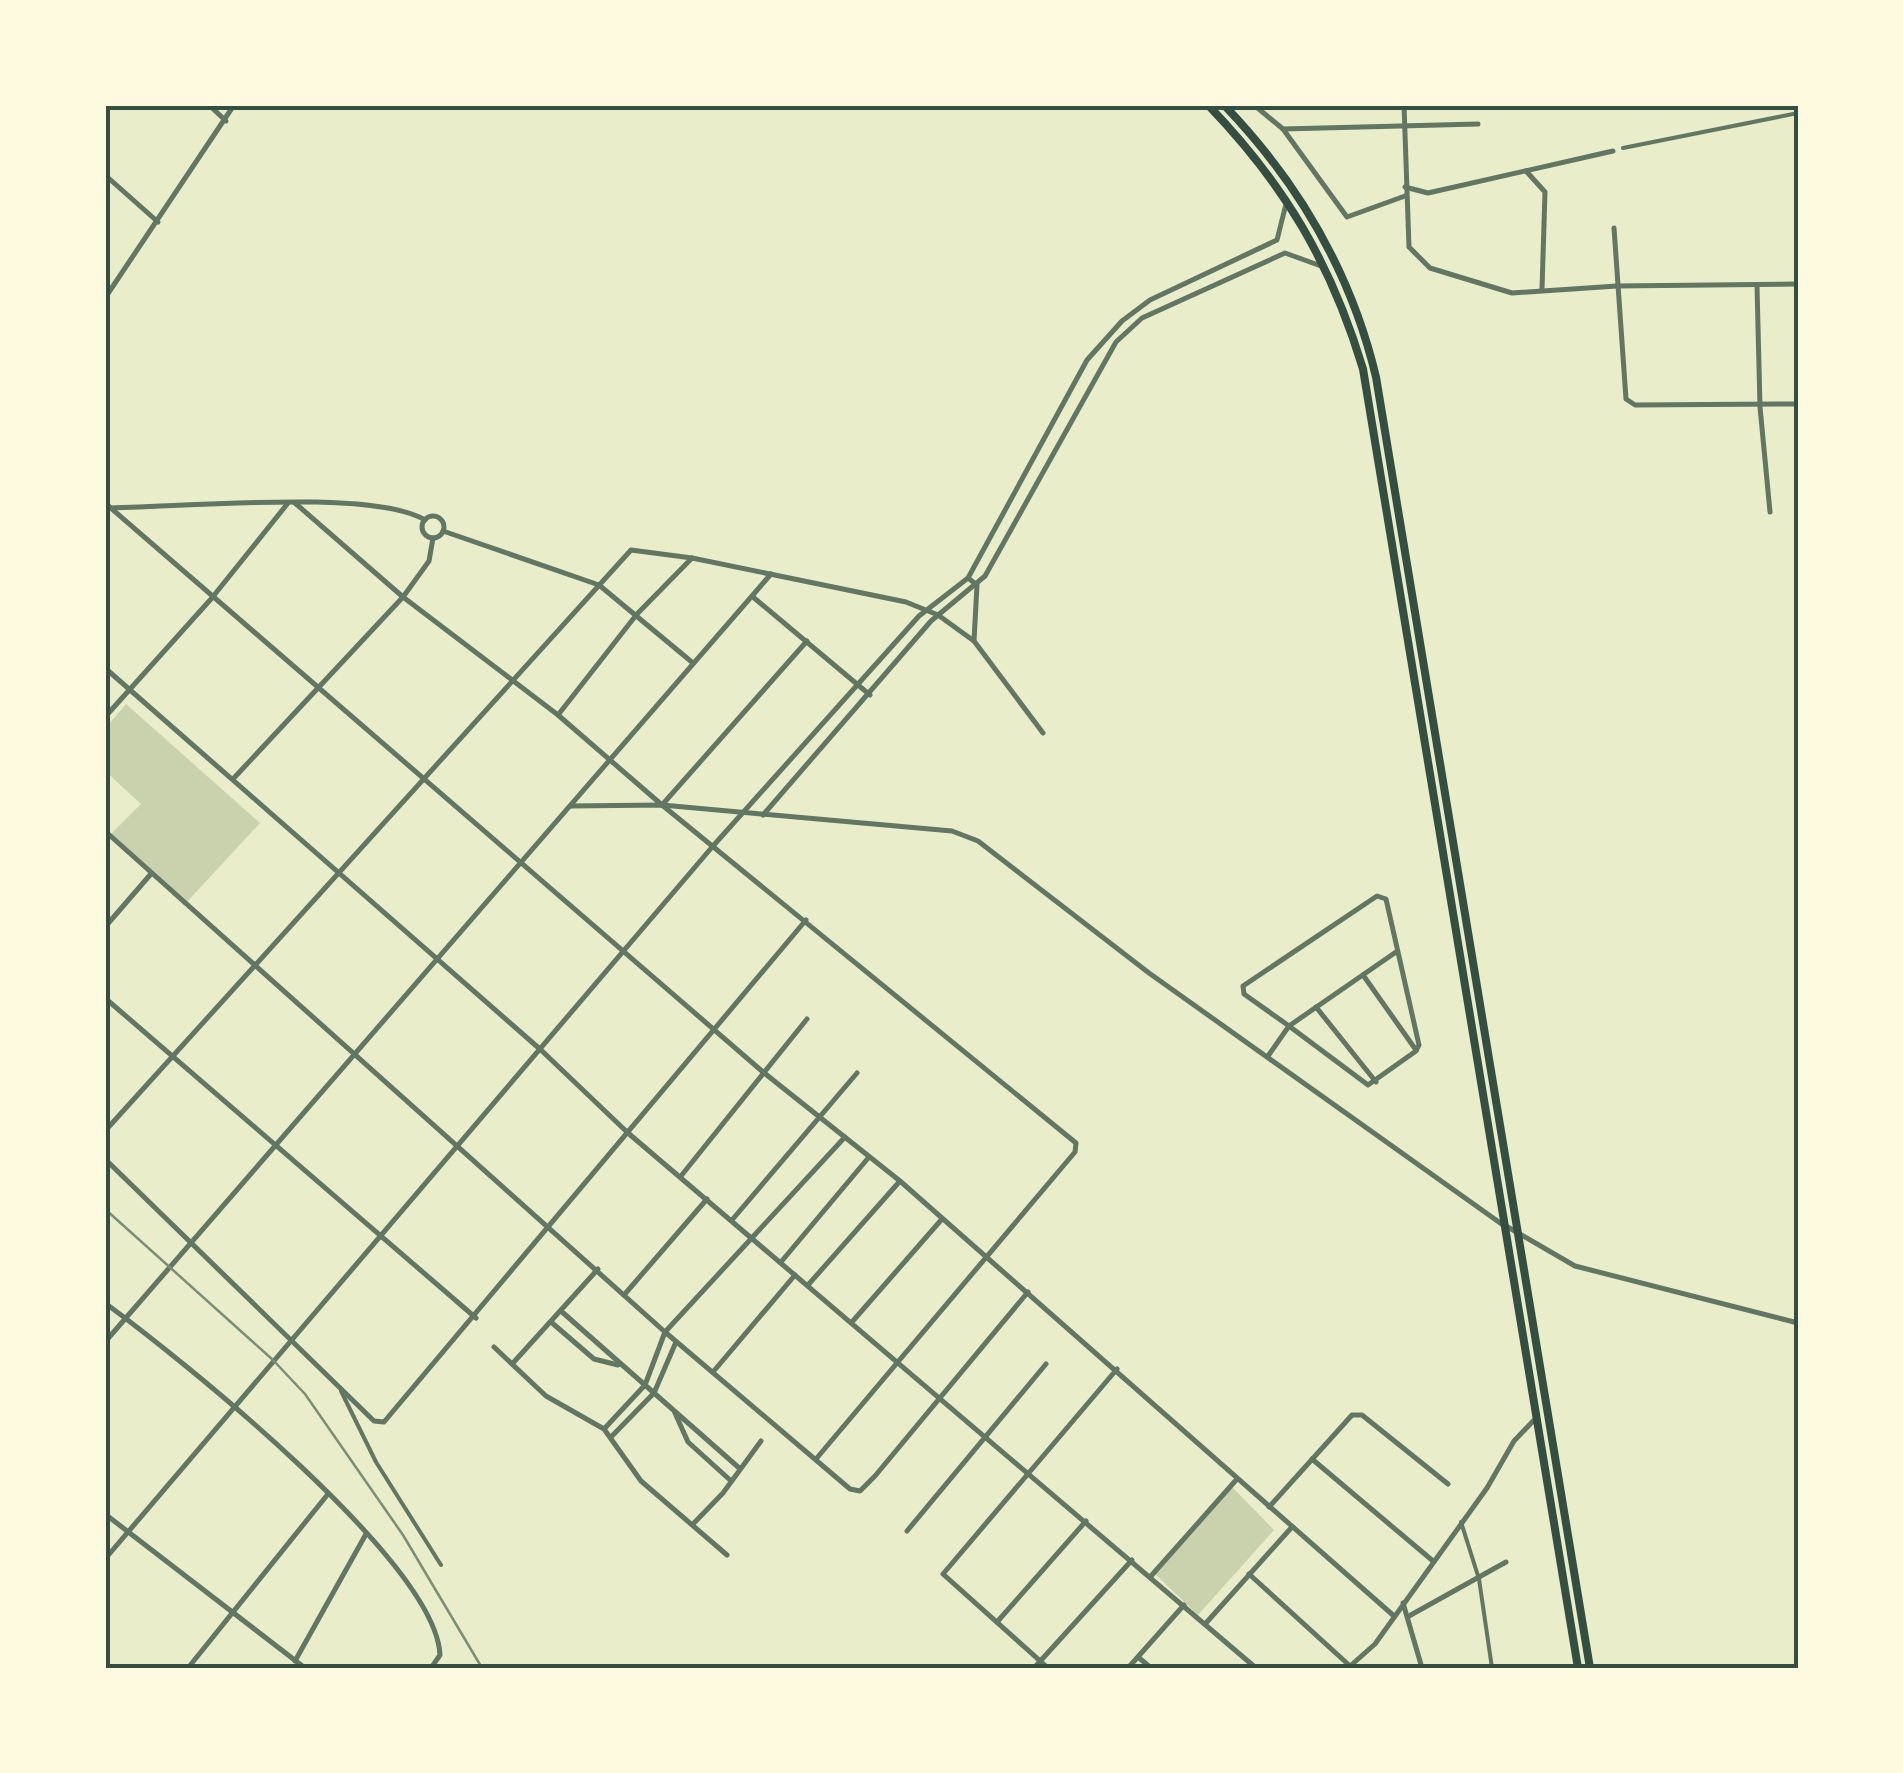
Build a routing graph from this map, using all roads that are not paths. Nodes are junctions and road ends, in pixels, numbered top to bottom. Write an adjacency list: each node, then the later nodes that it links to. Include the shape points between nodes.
1 (209, 105): 8 (street)
2 (234, 105): 8 (street)
3 (1208, 105): 18 (highway)
4 (1224, 105): 107 (highway, via 1272,158 1314,220 1367,340)
5 (1254, 105): 11 (street)
6 (1404, 105): 10 (street)
7 (1798, 113): 12 (street)
8 (226, 120): 19 (street)
9 (1478, 124): 10 (street)
10 (1405, 127): 11 (street); 16 (street)
11 (1283, 129): 17 (street, via 1347,217)
12 (1624, 148)
13 (1614, 151): 14 (street)
14 (1526, 171): 16 (street, via 1428,193); 27 (street, via 1545,192)
15 (105, 175): 19 (street)
16 (1405, 187): 17 (street)
17 (1405, 196): 27 (street, via 1409,247 1420,261 1512,293)
18 (1287, 201): 21 (street); 23 (highway)
19 (158, 222): 28 (street)
20 (1614, 228): 26 (street)
21 (1278, 240): 22 (street); 39 (street, via 1150,300 1110,334 1087,360)
22 (1285, 253): 23 (street); 41 (street, via 1142,318 1116,342)
23 (1329, 270): 105 (highway, via 1372,416)
24 (1798, 284): 25 (street)
25 (1757, 285): 26 (street); 30 (street)
26 (1617, 286): 27 (street); 30 (street, via 1626,400)
27 (1542, 289)
28 (105, 298)
29 (1798, 404): 30 (street)
30 (1760, 408): 33 (street)
31 (292, 503): 32 (street); 34 (street, via 406,511); 42 (street); 44 (street)
32 (106, 508): 44 (street)
33 (1770, 512)
34 (425, 520): 35 (street, via 439,518); 36 (street, via 423,530)
35 (443, 531): 36 (street); 40 (street)
36 (433, 538): 42 (street, via 429,561)
37 (692, 558): 38 (street); 40 (street, via 632,550); 46 (street)
38 (772, 574): 43 (street); 45 (street)
39 (968, 578): 41 (street); 45 (street)
40 (599, 585): 46 (street); 52 (street)
41 (977, 586): 47 (street); 49 (street)
42 (403, 596): 52 (street); 54 (street)
43 (754, 598): 48 (street); 50 (street)
44 (211, 599): 54 (street); 55 (street)
45 (926, 609): 47 (street); 53 (street)
46 (638, 614): 50 (street); 57 (street)
47 (938, 614): 49 (street); 56 (street)
48 (807, 641): 53 (street); 64 (street)
49 (974, 641): 59 (street)
50 (694, 664): 60 (street)
51 (105, 668): 55 (street)
52 (513, 682): 57 (street); 62 (street)
53 (859, 684): 56 (street); 65 (street)
54 (318, 688): 61 (street); 62 (street)
55 (128, 689): 58 (street); 61 (street)
56 (870, 694): 66 (street)
57 (558, 714): 60 (street)
58 (105, 716)
59 (1043, 733)
60 (610, 758): 63 (street); 64 (street)
61 (233, 778): 70 (street)
62 (424, 780): 69 (street); 70 (street)
63 (570, 806): 64 (street); 69 (street)
64 (662, 806): 65 (street); 68 (street)
65 (745, 813): 66 (street); 68 (street)
66 (762, 814): 88 (street, via 952,831 978,841)
67 (105, 832): 71 (street)
68 (713, 846): 72 (street); 74 (street)
69 (521, 860): 74 (street); 76 (street)
70 (336, 873): 76 (street); 77 (street)
71 (150, 875): 73 (street); 77 (street)
72 (806, 920): 83 (street); 111 (street, via 1076,1143)
73 (105, 926)
74 (625, 950): 83 (street); 84 (street)
75 (1396, 952): 78 (street); 82 (street, via 1386,899 1377,896 1243,986 1244,994); 85 (street)
76 (438, 961): 84 (street); 86 (street)
77 (255, 966): 86 (street); 87 (street)
78 (1363, 975): 80 (street); 85 (street)
79 (105, 998): 87 (street)
80 (1316, 1007): 82 (street); 91 (street)
81 (807, 1019): 89 (street)
82 (1289, 1026): 88 (street); 91 (street, via 1363,1084)
83 (717, 1029): 89 (street); 94 (street)
84 (541, 1050): 94 (street); 96 (street)
85 (1416, 1051): 91 (street)
86 (355, 1054): 96 (street); 97 (street)
87 (171, 1056): 93 (street); 97 (street)
88 (1268, 1056): 105 (street)
89 (763, 1072): 92 (street); 100 (street)
90 (857, 1073): 92 (street)
91 (1376, 1082)
92 (820, 1116): 95 (street); 104 (street)
93 (105, 1131)
94 (628, 1133): 100 (street); 106 (street)
95 (845, 1137): 98 (street); 109 (street)
96 (457, 1144): 106 (street); 108 (street)
97 (275, 1148): 108 (street); 110 (street)
98 (870, 1156): 101 (street); 112 (street)
99 (105, 1159): 110 (street)
100 (680, 1176): 102 (street)
101 (900, 1181): 103 (street); 115 (street)
102 (708, 1199): 104 (street); 117 (street)
103 (942, 1218): 111 (street); 123 (street)
104 (732, 1220): 109 (street)
105 (1503, 1225): 107 (street); 142 (highway)
106 (552, 1227): 113 (street); 121 (street)
107 (1517, 1233): 124 (street, via 1575,1266); 195 (highway)
108 (380, 1237): 121 (street); 127 (street)
109 (753, 1238): 112 (street); 125 (street)
110 (194, 1242): 120 (street); 127 (street)
111 (987, 1257): 116 (street); 130 (street)
112 (781, 1262): 114 (street)
113 (598, 1269): 117 (street); 119 (street)
114 (795, 1274): 115 (street); 135 (street)
115 (808, 1285): 123 (street)
116 (1028, 1292): 134 (street); 139 (street)
117 (624, 1295): 125 (street)
118 (105, 1303): 120 (street)
119 (561, 1311): 122 (street); 133 (street)
120 (126, 1318): 126 (street); 140 (street)
121 (476, 1318): 136 (street, via 390,1419 374,1421)
122 (551, 1322): 131 (street); 133 (street, via 594,1359)
123 (852, 1322): 130 (street)
124 (1798, 1323)
125 (665, 1332): 128 (street); 137 (street)
126 (105, 1342)
127 (293, 1342): 136 (street); 140 (street)
128 (676, 1342): 135 (street); 138 (street)
129 (494, 1347): 131 (street)
130 (898, 1361): 139 (street); 147 (street)
131 (513, 1363): 143 (street, via 546,1396)
132 (1046, 1364): 144 (street)
133 (622, 1365): 137 (street)
134 (1117, 1369): 150 (street); 151 (street)
135 (713, 1372): 147 (street)
136 (337, 1382): 169 (street, via 376,1462)
137 (645, 1386): 138 (street); 143 (street)
138 (654, 1394): 141 (street); 145 (street)
139 (940, 1397): 144 (street); 147 (street, via 860,1491)
140 (234, 1406): 154 (street); 162 (street)
141 (673, 1410): 149 (street); 152 (street, via 688,1442)
142 (1536, 1418): 158 (street); 194 (highway)
143 (604, 1429): 145 (street)
144 (984, 1434): 150 (street); 161 (street)
145 (610, 1437): 159 (street, via 641,1481)
146 (761, 1440): 149 (street)
147 (816, 1459)
148 (1312, 1459): 153 (street, via 1352,1415 1362,1415); 155 (street); 167 (street)
149 (738, 1467): 152 (street)
150 (1030, 1474): 157 (street); 178 (street, via 943,1574)
151 (1238, 1479): 155 (street); 171 (street)
152 (730, 1480): 159 (street)
153 (1448, 1484)
154 (328, 1494): 163 (street); 175 (street)
155 (1269, 1507): 160 (street)
156 (105, 1514): 162 (street)
157 (1086, 1521): 166 (street); 178 (street)
158 (1461, 1522): 167 (street); 172 (street)
159 (694, 1523): 164 (street)
160 (1292, 1527): 170 (street); 176 (street)
161 (907, 1530)
162 (128, 1532): 165 (street); 175 (street)
163 (366, 1534): 181 (street); 186 (street, via 401,1575 441,1650)
164 (726, 1555)
165 (105, 1559)
166 (1132, 1560): 171 (street); 182 (street)
167 (1433, 1560): 173 (street)
168 (1506, 1562): 172 (street)
169 (441, 1565)
170 (1249, 1574): 179 (street); 183 (street)
171 (1151, 1576): 174 (street)
172 (1479, 1578): 177 (street); 193 (street)
173 (1403, 1603): 176 (street); 177 (street)
174 (1184, 1604): 179 (street); 180 (street)
175 (234, 1614): 181 (street); 184 (street)
176 (1394, 1616): 183 (street, via 1369,1652)
177 (1410, 1616): 192 (street)
178 (996, 1622): 182 (street)
179 (1206, 1622): 191 (street)
180 (1138, 1656): 189 (street); 190 (street)
181 (295, 1660): 185 (street)
182 (1041, 1661): 187 (street); 188 (street)
183 (1349, 1667)
184 (188, 1668)
185 (304, 1668)
186 (432, 1668)
187 (1034, 1668)
188 (1048, 1668)
189 (1128, 1668)
190 (1151, 1668)
191 (1256, 1668)
192 (1422, 1668)
193 (1492, 1668)
194 (1578, 1668)
195 (1590, 1668)

